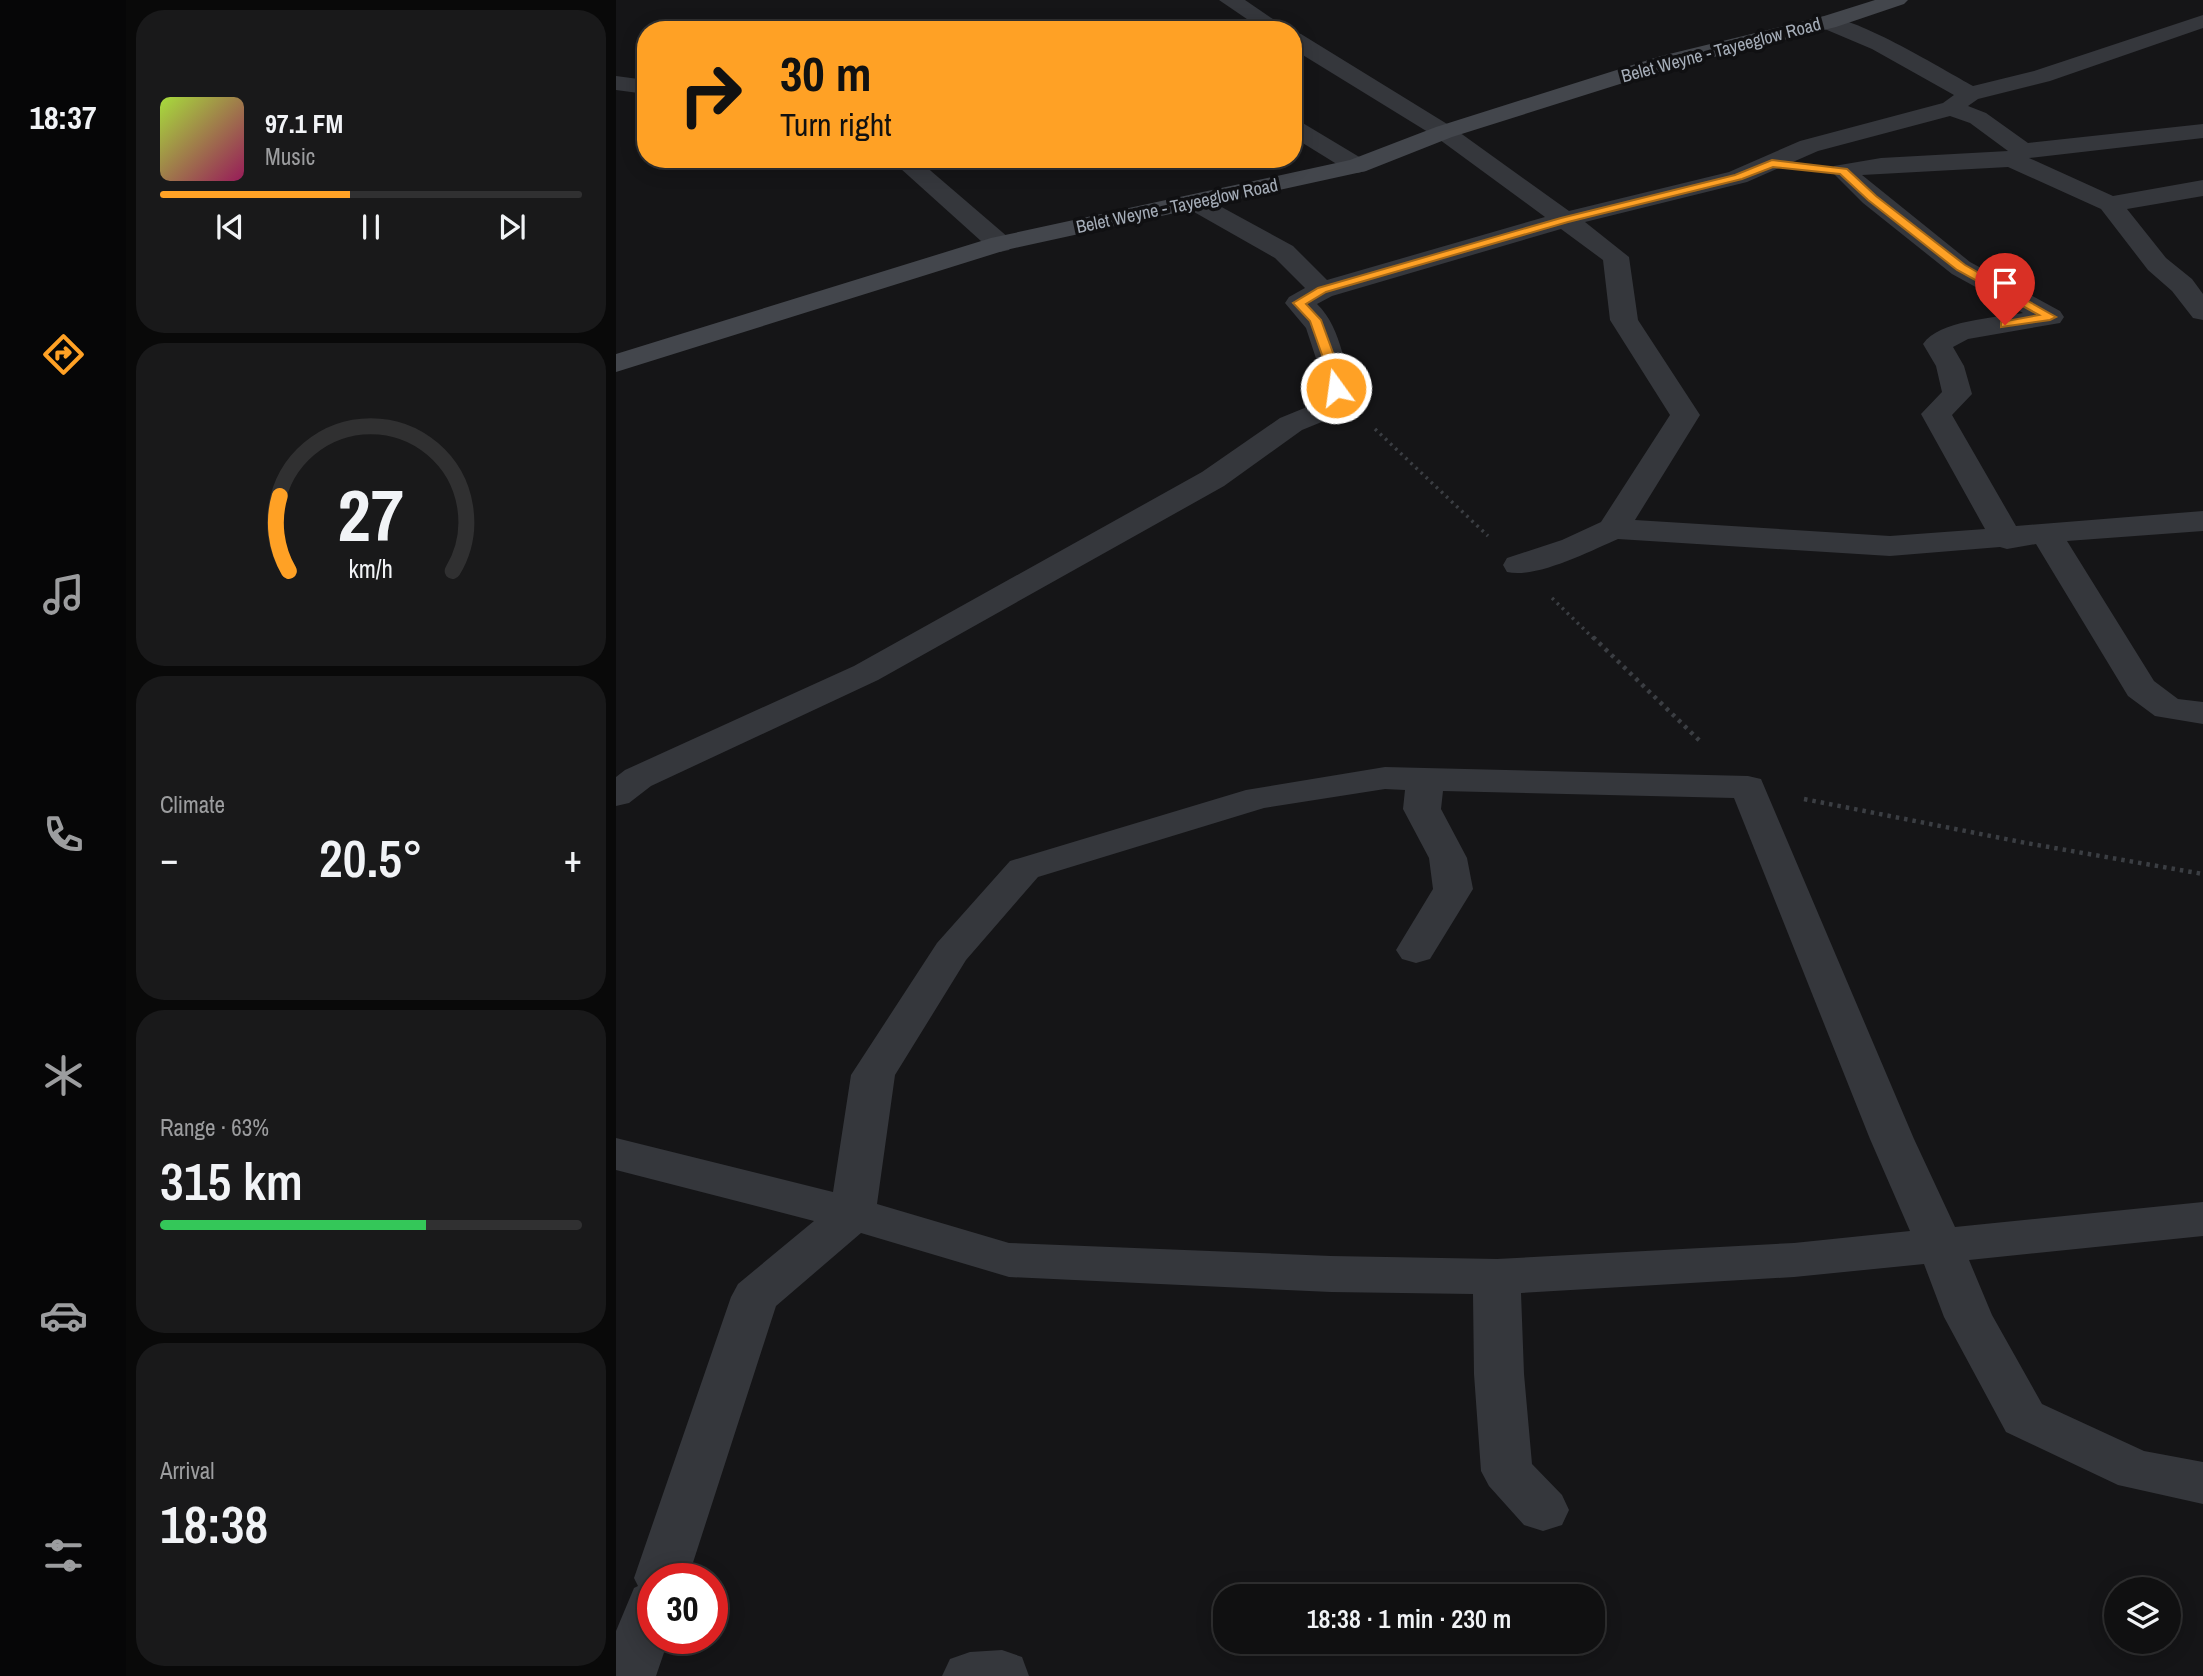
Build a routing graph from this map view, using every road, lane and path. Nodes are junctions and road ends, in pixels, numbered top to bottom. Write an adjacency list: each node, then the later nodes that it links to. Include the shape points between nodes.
1 (1230, 0): 3 (street)
2 (1897, 0): 5 (main road, Belet Weyne - Tayeeglow Road)
3 (1264, 21)
4 (2203, 21): 9 (street)
5 (1828, 22): 9 (street, via 1880,44); 12 (main road, Belet Weyne - Tayeeglow Road, via 1669,61)
6 (1302, 45): 12 (street)
7 (616, 83): 8 (street)
8 (637, 86)
9 (1960, 101): 13 (street); 14 (street, via 1809,146)
10 (2203, 131): 13 (street)
11 (1302, 132): 15 (street)
12 (1444, 132): 15 (main road, Belet Weyne - Tayeeglow Road); 21 (street)
13 (2017, 155): 17 (street); 20 (street)
14 (1772, 163): 17 (street); 21 (street, via 1738,177)
15 (1357, 166): 19 (main road, Belet Weyne - Tayeeglow Road)
16 (912, 168): 22 (street)
17 (1843, 171): 32 (street, via 1961,268 2050,317 1960,332 1937,344 1950,366 1957,394 1936,414)
18 (2203, 188): 20 (street)
19 (1196, 203): 22 (main road, Belet Weyne - Tayeeglow Road); 25 (street, via 1284,252)
20 (2110, 204): 23 (street)
21 (1564, 220): 25 (street); 30 (street, via 1616,257 1624,320 1685,415)
22 (1000, 244): 27 (main road, Belet Weyne - Tayeeglow Road)
23 (2157, 264): 24 (street); 26 (street, via 2182,285)
24 (2192, 264)
25 (1322, 290): 28 (street, via 1298,303 1315,320 1336,388)
26 (2203, 312)
27 (616, 363)
28 (1346, 402): 33 (path); 37 (street, via 1291,424 1213,479 866,673 638,778)
29 (2203, 521): 31 (street)
30 (1613, 529): 32 (street, via 1890,546); 33 (street)
31 (2047, 535): 32 (street); 34 (street, via 2141,688 2168,708)
32 (2007, 539)
33 (1519, 565): 36 (path)
34 (2203, 713)
35 (1425, 780): 36 (street); 39 (street, via 1422,809 1448,858 1453,889); 41 (street, via 1385,778 1259,798 1024,869 951,952 873,1075)
36 (1748, 787): 38 (path, via 2025,844); 43 (street)
37 (616, 795)
38 (2203, 874)
39 (1416, 950)
40 (616, 1154): 41 (street)
41 (853, 1214): 44 (street, via 1009,1261); 47 (street, via 755,1297)
42 (2203, 1219): 43 (street)
43 (1940, 1245): 44 (street, via 1794,1260); 45 (street, via 1968,1317 2024,1418 2136,1470)
44 (1497, 1277): 46 (street, via 1507,1471)
45 (2203, 1483)
46 (1543, 1510)
47 (666, 1563)
48 (637, 1650): 49 (street)
49 (628, 1676)

